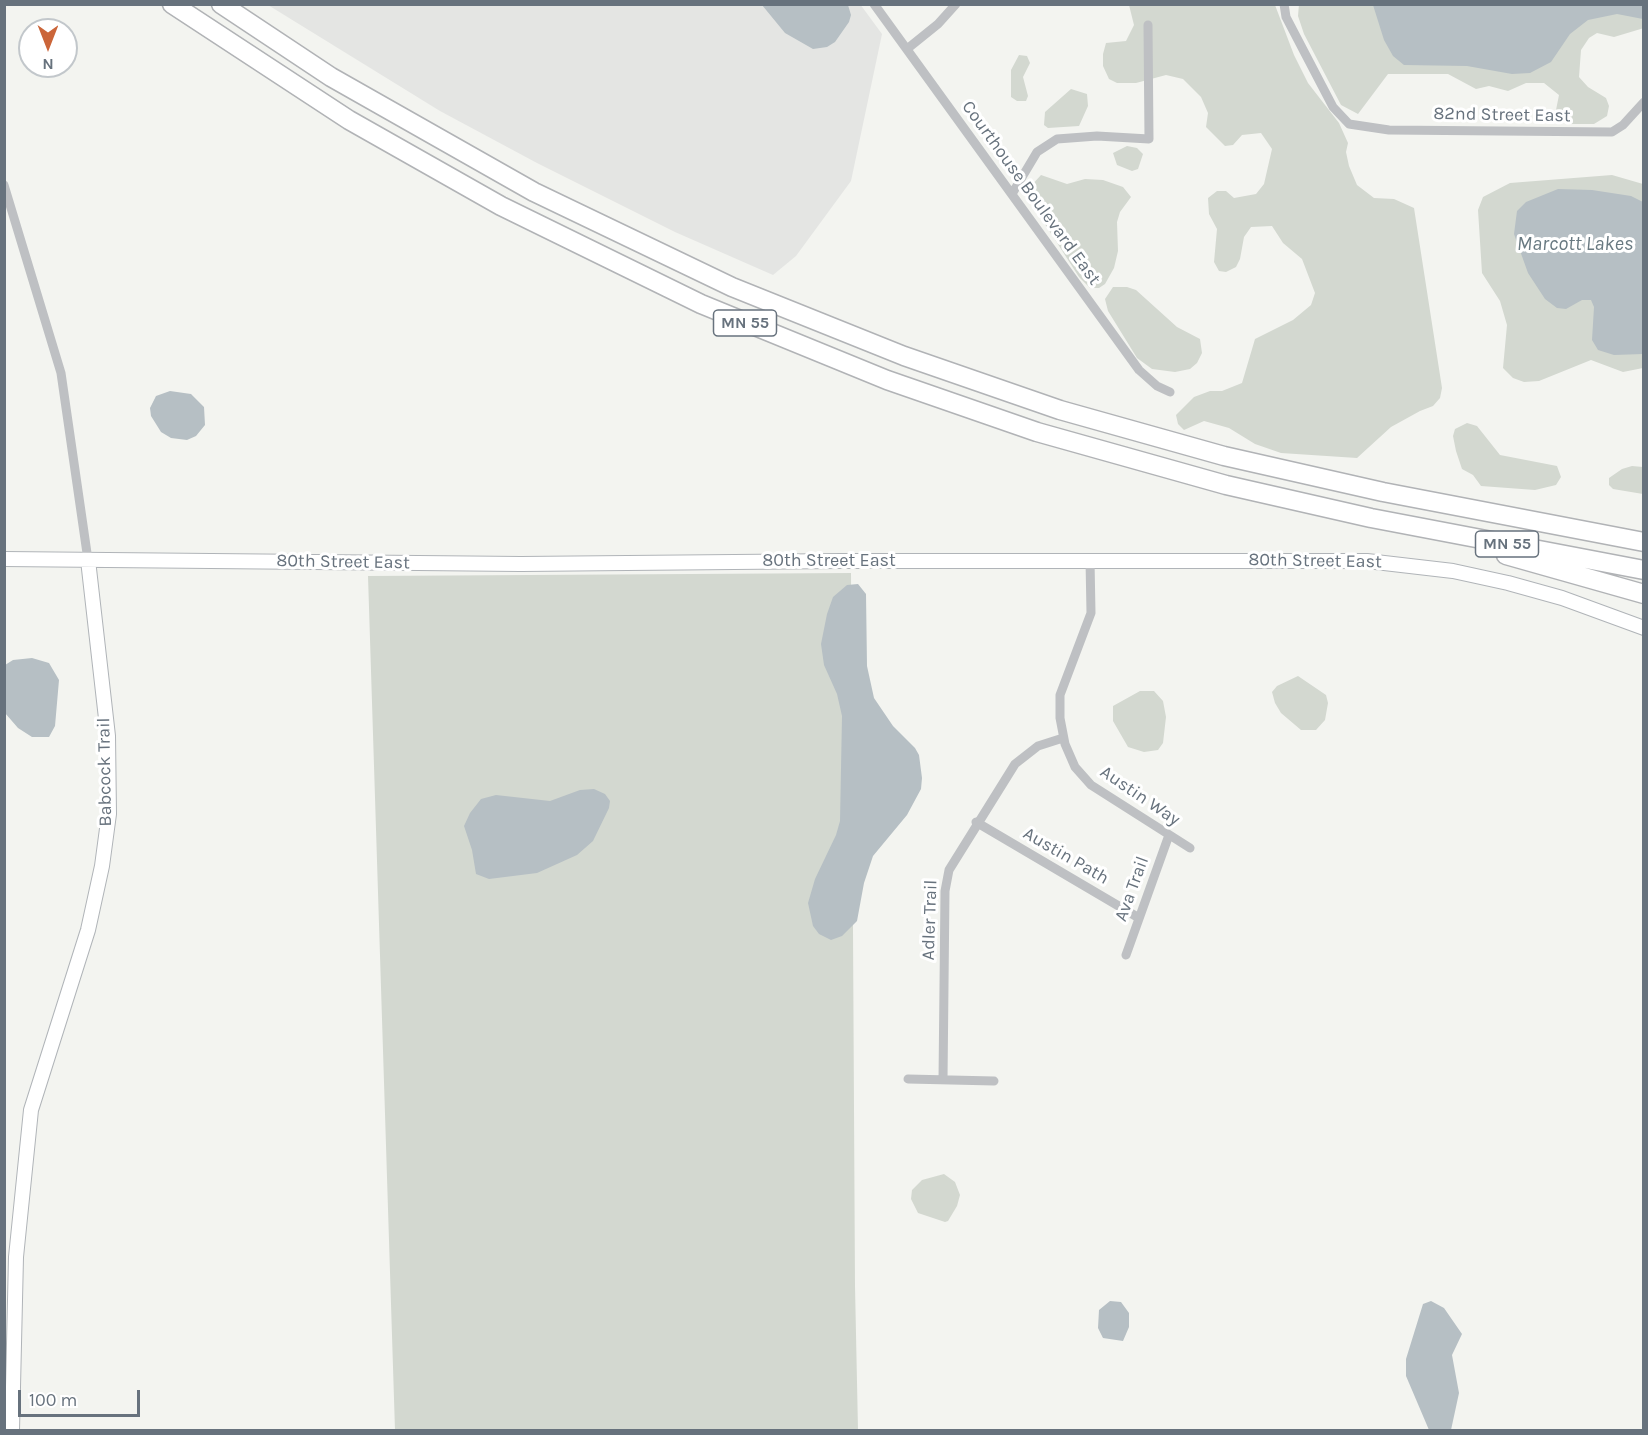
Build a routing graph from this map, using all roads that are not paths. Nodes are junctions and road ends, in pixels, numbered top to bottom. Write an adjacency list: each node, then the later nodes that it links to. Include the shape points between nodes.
1 (172, 4): 14 (highway, MN 55, via 349,120 452,179 609,261 751,326 887,380 1027,428 1182,474)
2 (221, 4): 13 (highway, MN 55, via 331,76 478,162 595,223 732,287 894,353 1060,410 1234,459)
3 (874, 4): 7 (street, Courthouse Boulevard East)
4 (956, 4): 7 (street)
5 (1284, 4): 8 (street, 82nd Street East, via 1286,17 1333,107 1349,124 1389,130 1612,132)
6 (1148, 24): 10 (street, via 1149,139 1057,139 1037,152)
7 (907, 49): 10 (street, Courthouse Boulevard East)
8 (1644, 102)
9 (4, 185): 11 (street, Babcock Trail)
10 (1012, 194): 12 (street, Courthouse Boulevard East, via 1139,370 1152,383)
11 (7, 200): 18 (street, Babcock Trail, via 61,374)
12 (1170, 392)
13 (1383, 492): 15 (highway, via 1538,519); 16 (highway, MN 55)
14 (1371, 518): 20 (highway, MN 55); 21 (highway)
15 (1644, 531)
16 (1644, 542)
17 (4, 559): 18 (street, 80th Street East)
18 (88, 560): 19 (street, 80th Street East, via 527,564); 32 (street, Babcock Trail, via 108,736 109,814 88,930 31,1110 16,1257)
19 (1090, 560): 22 (street, 80th Street East, via 1397,563 1508,583); 23 (street, Austin Way, via 1091,613 1060,695)
20 (1644, 570)
21 (1644, 594)
22 (1644, 628)
23 (1063, 738): 24 (street, Adler Trail, via 1038,747 1015,764); 25 (street, Austin Way, via 1076,767 1091,785)
24 (976, 822): 27 (street, Austin Path); 30 (street, Adler Trail, via 949,870 946,883)
25 (1169, 835): 26 (street, Austin Way); 27 (street, Ava Trail)
26 (1190, 848)
27 (1139, 918): 28 (street, Ava Trail)
28 (1126, 955)
29 (908, 1079): 30 (street)
30 (943, 1080): 31 (street)
31 (994, 1081)
32 (12, 1431)

